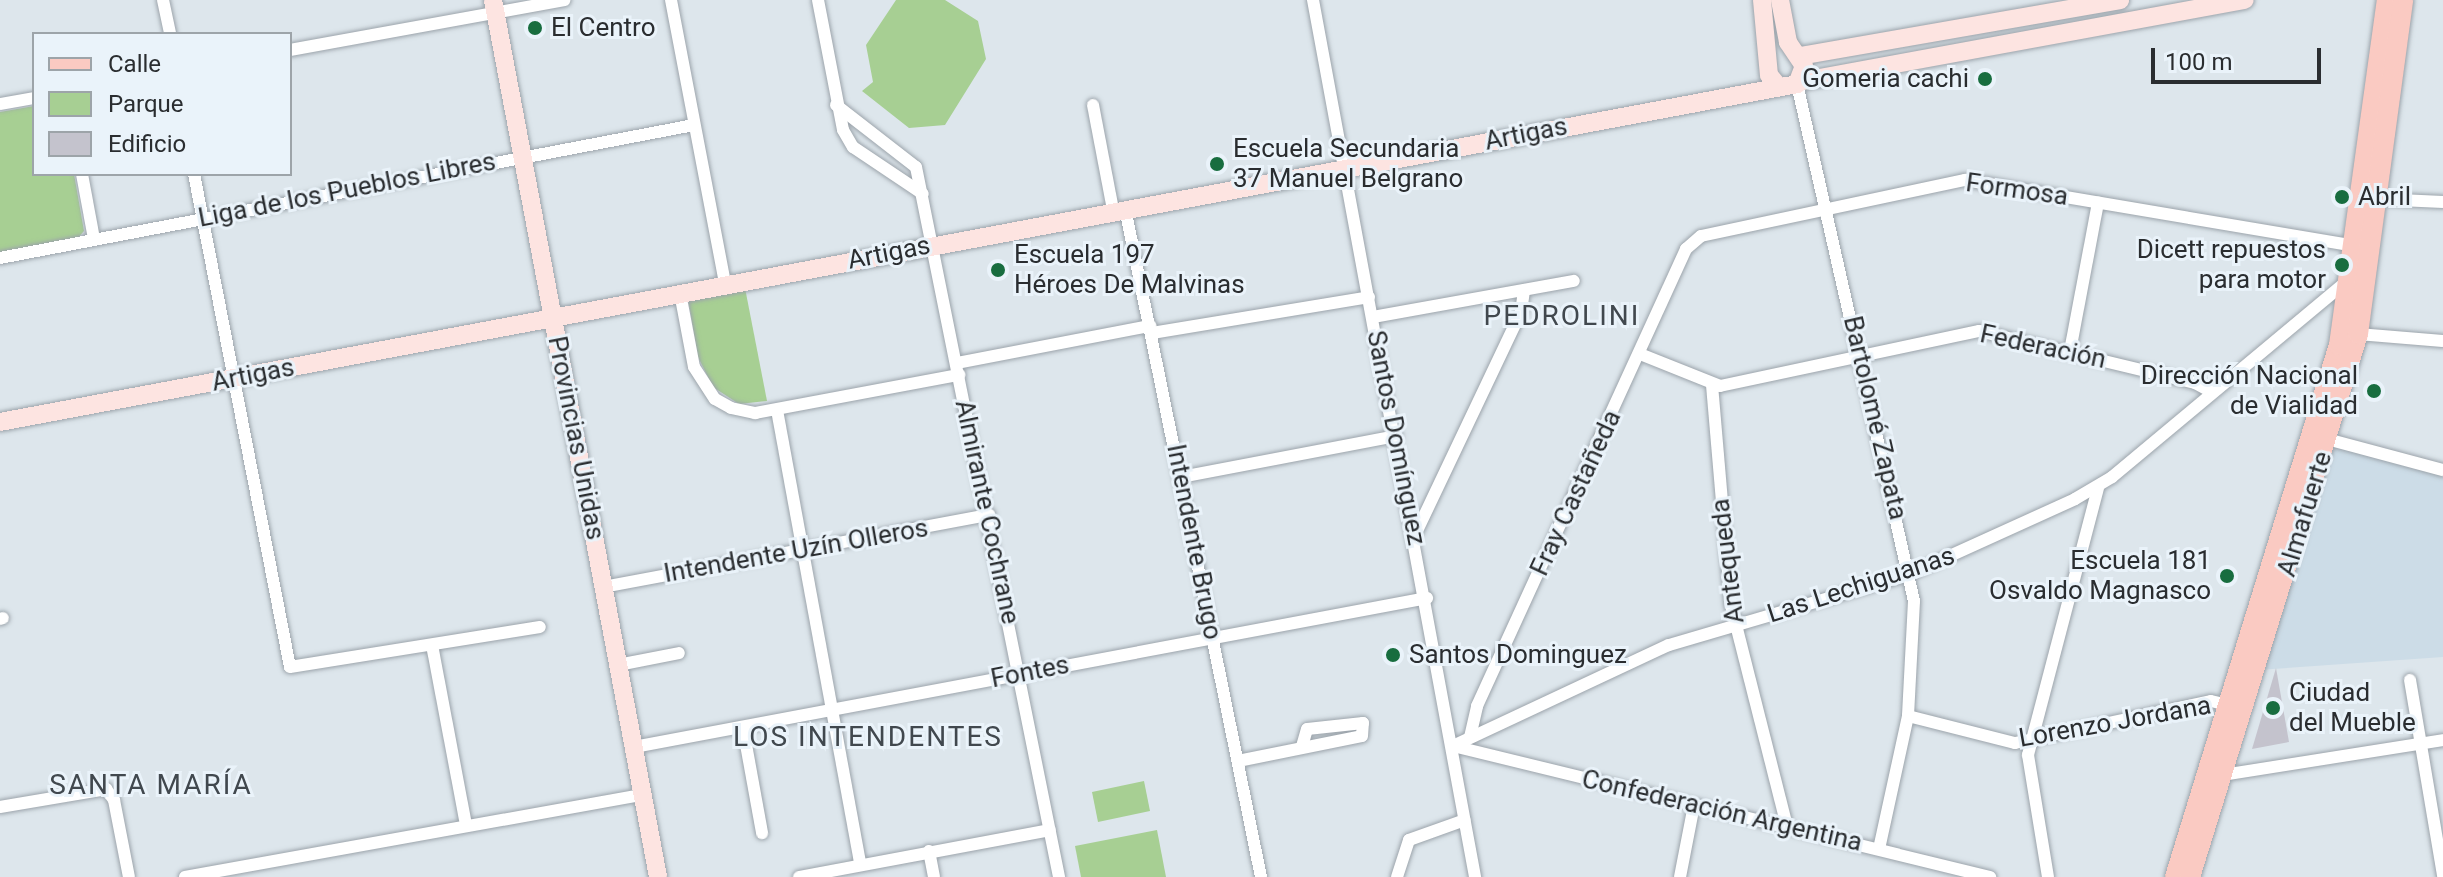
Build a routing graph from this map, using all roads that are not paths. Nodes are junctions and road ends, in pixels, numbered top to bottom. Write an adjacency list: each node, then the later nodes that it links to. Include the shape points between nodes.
1 (163, 0): 12 (street)
2 (564, 0): 11 (street)
3 (671, 0): 21 (street)
4 (818, 0): 19 (street)
5 (1313, 0): 23 (street, Santos Domínguez)
6 (2120, 0): 14 (street)
7 (2245, 0): 16 (street, Artigas)
8 (2387, 0): 35 (main road, Almafuerte)
9 (2403, 0): 27 (main road, Almafuerte)
10 (1765, 1): 14 (street); 15 (street)
11 (494, 6): 13 (street); 22 (street, Provincias Unidas)
12 (170, 32)
13 (292, 50)
14 (1797, 53): 15 (street); 16 (street)
15 (1769, 55): 16 (street, via 1769,75)
16 (1793, 84): 23 (street, Artigas); 30 (street, Bartolomé Zapata)
17 (32, 98): 18 (street)
18 (0, 104)
19 (836, 105): 26 (street, Almirante Cochrane, via 910,158); 26 (street, via 853,147)
20 (1093, 105): 31 (street, Intendente Brugo)
21 (694, 125): 22 (street, Liga de los Pueblos Libres); 40 (street)
22 (523, 156): 32 (street, Liga de los Pueblos Libres); 45 (street, Provincias Unidas)
23 (1345, 168): 31 (street, Artigas); 43 (street, Santos Domínguez)
24 (82, 176): 33 (street)
25 (194, 176): 32 (street)
26 (923, 194): 34 (street, Almirante Cochrane)
27 (2377, 199): 28 (street); 47 (main road, Almafuerte)
28 (2443, 202)
29 (2098, 203): 30 (street, Formosa, via 1965,180); 35 (street, Formosa); 49 (street)
30 (1828, 208): 36 (street, Formosa, via 1710,233); 51 (street, Bartolomé Zapata)
31 (1119, 209): 34 (street, Artigas); 46 (street, Intendente Brugo)
32 (202, 219): 33 (street, Liga de los Pueblos Libres); 53 (street)
33 (94, 239): 37 (street, Liga de los Pueblos Libres)
34 (933, 245): 40 (street, Artigas); 52 (street, Almirante Cochrane)
35 (2355, 246): 38 (main road, Almafuerte)
36 (1686, 249): 50 (street, Fray Castañeda)
37 (0, 258)
38 (2350, 279): 55 (street, Las Lechiguanas); 77 (main road, Almafuerte, via 2339,345)
39 (1574, 281): 41 (street)
40 (725, 284): 42 (street, Artigas)
41 (1524, 290): 44 (street); 64 (street, via 1521,312)
42 (680, 293): 45 (street, Artigas); 56 (street, via 694,367 706,389 731,408)
43 (1369, 297): 44 (street, Santos Domínguez); 46 (street)
44 (1373, 317): 58 (street, Santos Domínguez)
45 (553, 318): 53 (street, Artigas); 67 (street, Provincias Unidas)
46 (1151, 329): 52 (street); 61 (street, Intendente Brugo)
47 (2358, 334): 48 (street); 59 (main road, Almafuerte)
48 (2443, 341)
49 (2070, 351): 51 (street, Federación, via 1979,331); 55 (street, Federación)
50 (1640, 354): 54 (street); 81 (street, Fray Castañeda, via 1477,706)
51 (1860, 357): 54 (street, Federación); 66 (street, Bartolomé Zapata)
52 (958, 369): 56 (street); 63 (street, Almirante Cochrane)
53 (231, 379): 57 (street, Artigas); 72 (street, via 290,667)
54 (1712, 385): 69 (street, Antequeda)
55 (2212, 392): 62 (street, Las Lechiguanas)
56 (777, 410): 65 (street)
57 (0, 422)
58 (1396, 436): 61 (street); 64 (street, Santos Domínguez)
59 (2327, 439): 60 (street); 89 (main road, Almafuerte)
60 (2443, 470)
61 (1181, 477): 71 (street, Intendente Brugo)
62 (2098, 488): 66 (street, Las Lechiguanas); 82 (street)
63 (989, 515): 65 (street, Intendente Uzín Olleros); 75 (street, Almirante Cochrane)
64 (1416, 533): 68 (street, Santos Domínguez)
65 (800, 551): 67 (street, Intendente Uzín Olleros); 78 (street)
66 (1910, 574): 69 (street, Las Lechiguanas); 79 (street, Bartolomé Zapata, via 1914,612)
67 (603, 587): 74 (street, Provincias Unidas)
68 (1427, 598): 71 (street, Fontes); 84 (street, Santos Domínguez)
69 (1734, 626): 81 (street, Las Lechiguanas, via 1669,645); 95 (street, Antequeda)
70 (540, 627): 72 (street)
71 (1212, 636): 75 (street, Fontes); 88 (street, Intendente Brugo)
72 (432, 645): 94 (street)
73 (679, 653): 74 (street)
74 (618, 665): 86 (street, Provincias Unidas)
75 (1020, 674): 78 (street, Fontes); 96 (street, Almirante Cochrane)
76 (2410, 680): 85 (street)
77 (2229, 705): 82 (street, Lorenzo Jordana, via 2211,701); 114 (main road, Almafuerte)
78 (830, 709): 80 (street, Fontes); 100 (street)
79 (1908, 716): 82 (street, Lorenzo Jordana, via 2006,742); 98 (street, Bartolomé Zapata)
80 (743, 728): 86 (street, Fontes); 97 (street)
81 (1470, 737): 84 (street, Las Lechiguanas)
82 (2031, 739): 113 (street, via 2028,774)
83 (2443, 740): 85 (street)
84 (1453, 746): 91 (street, Confederación Argentina); 93 (street, Santos Domínguez)
85 (2419, 746): 89 (street); 101 (street)
86 (634, 747): 90 (street, Provincias Unidas)
87 (1302, 747): 88 (street)
88 (1238, 761): 108 (street, Intendente Brugo)
89 (2223, 775): 115 (main road, Almafuerte)
90 (642, 795): 94 (street); 104 (street, Provincias Unidas)
91 (1694, 805): 95 (street, Confederación Argentina); 111 (street)
92 (0, 807): 102 (street, via 99,788 111,792)
93 (1465, 820): 109 (street, via 1409,840); 110 (street, Santos Domínguez)
94 (466, 825): 103 (street)
95 (1787, 827): 98 (street, Confederación Argentina)
96 (1050, 830): 99 (street); 107 (street, Almirante Cochrane)
97 (762, 833)
98 (1879, 849): 112 (street, Confederación Argentina)
99 (929, 851): 100 (street); 106 (street)
100 (860, 864): 105 (street)
101 (2443, 876)
102 (129, 877)
103 (185, 877)
104 (658, 877)
105 (802, 877)
106 (934, 877)
107 (1059, 877)
108 (1261, 877)
109 (1397, 877)
110 (1475, 877)
111 (1680, 877)
112 (1990, 877)
113 (2048, 877)
114 (2175, 877)
115 (2190, 877)

